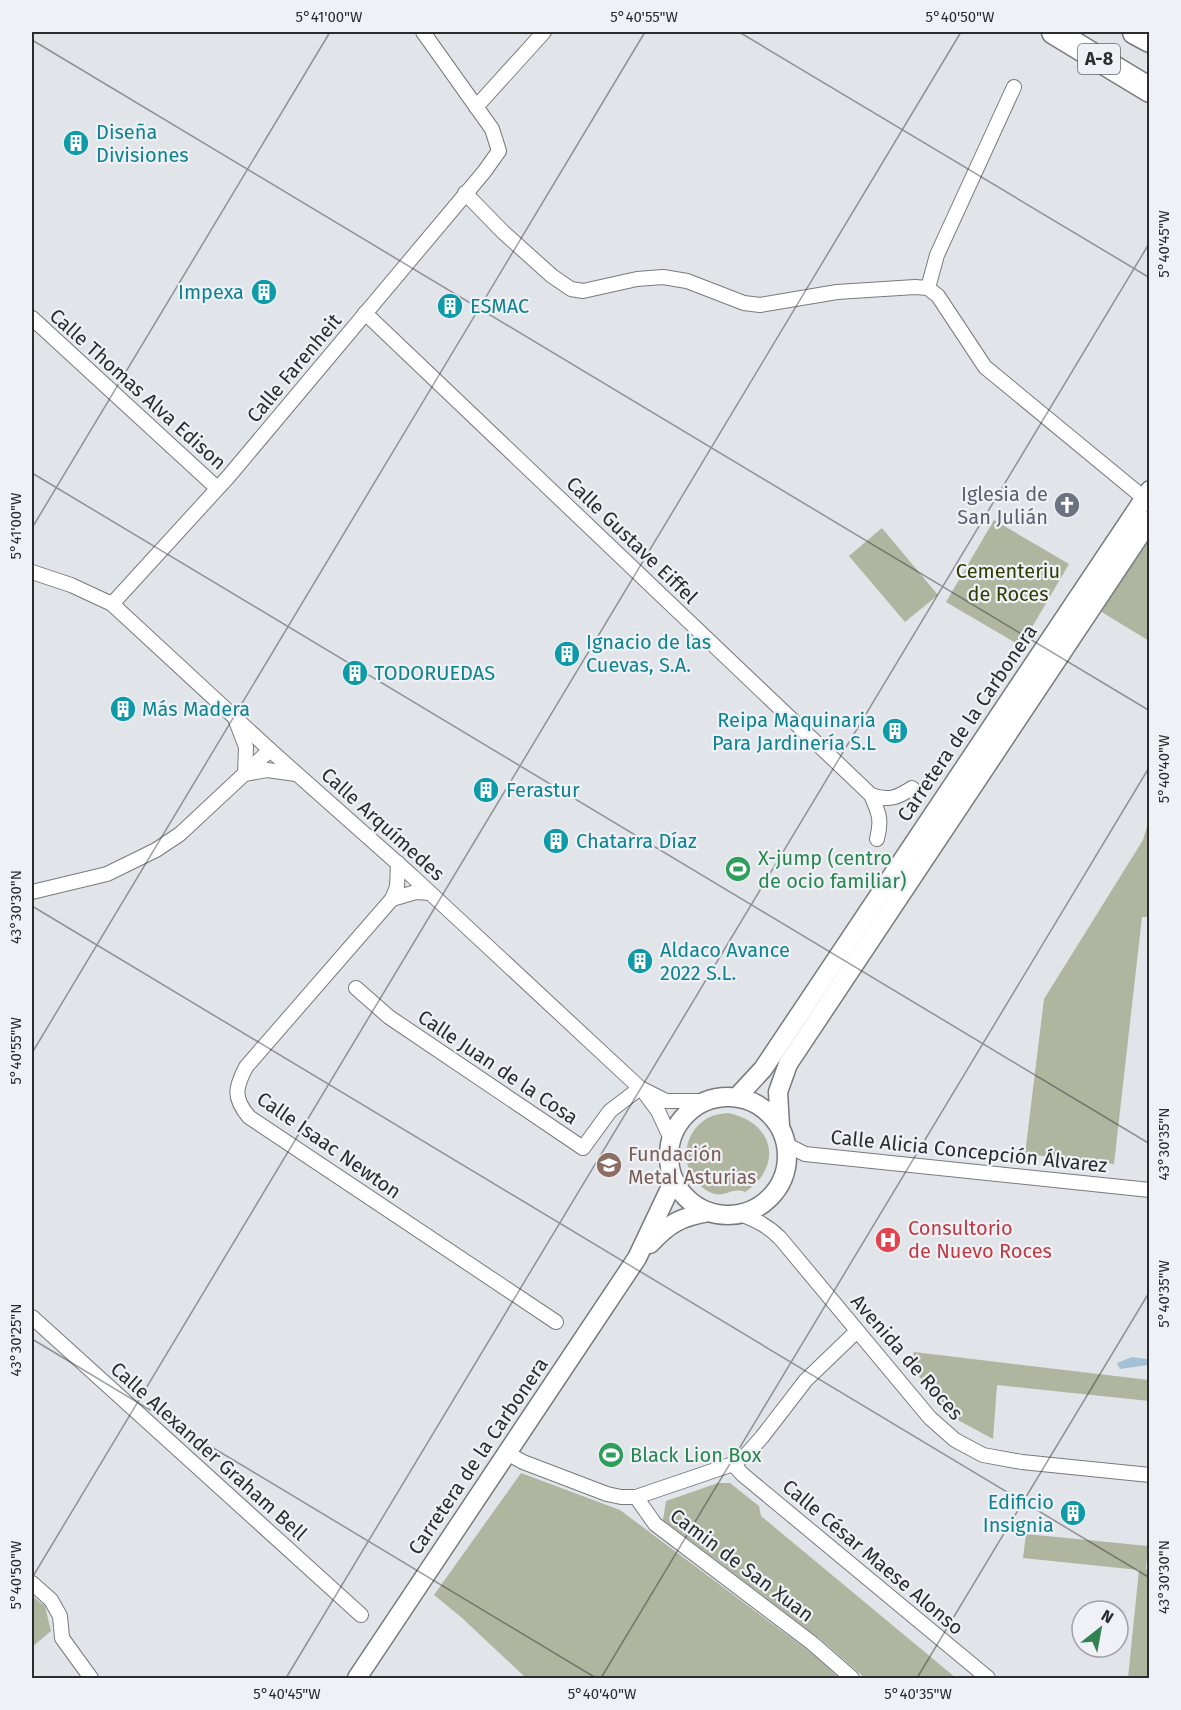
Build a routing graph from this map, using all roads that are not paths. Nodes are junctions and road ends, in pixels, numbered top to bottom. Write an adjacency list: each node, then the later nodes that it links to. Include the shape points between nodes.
1 (423, 32): 8 (street)
2 (544, 32): 8 (street)
3 (1054, 32): 7 (highway, A-8)
4 (1135, 32): 5 (highway, A-8)
5 (1149, 40)
6 (1014, 87): 10 (street, via 937,255)
7 (1149, 90)
8 (476, 107): 9 (street, Calle Farenheit, via 492,129 499,151)
9 (465, 193): 10 (street, via 503,232 571,289 583,291 663,277 760,305 837,292); 11 (street, Calle Farenheit)
10 (928, 288): 14 (street, via 938,296 985,367)
11 (366, 313): 13 (street, Calle Farenheit); 24 (street, Calle Gustave Eiffel)
12 (32, 318): 13 (street, Calle Thomas Alva Edison)
13 (218, 488): 18 (street, Calle Farenheit)
14 (1147, 494): 32 (street, Carretera de la Carbonera, via 763,1069)
15 (1149, 520): 16 (street)
16 (1143, 535): 34 (street, Carretera de la Carbonera, via 788,1064 778,1092)
17 (32, 572): 18 (street, Calle Arquímedes)
18 (112, 604): 19 (street, Calle Arquímedes)
19 (234, 716): 20 (street, Calle Arquímedes); 21 (street, via 246,747)
20 (270, 750): 21 (street); 22 (street, Calle Arquímedes)
21 (245, 774): 22 (street, via 267,770); 27 (street, via 180,834 156,850 107,874)
22 (297, 774): 26 (street, Calle Arquímedes)
23 (912, 788): 24 (street, via 885,800)
24 (871, 795): 25 (street, Calle Gustave Eiffel, via 881,824)
25 (877, 839)
26 (398, 863): 28 (street, Calle Arquímedes); 29 (street, Calle Isaac Newton)
27 (32, 892)
28 (430, 893): 29 (street, via 416,892); 31 (street, Calle Arquímedes)
29 (392, 899): 43 (street, Calle Isaac Newton, via 248,1065 238,1082 238,1104 249,1117)
30 (356, 988): 31 (street, Calle Juan de la Cosa, via 389,1017 583,1148 610,1110)
31 (640, 1088): 33 (street, Calle Arquímedes, via 666,1101); 35 (street, via 658,1111)
32 (737, 1097): 33 (street); 34 (street, via 769,1112)
33 (705, 1101): 35 (street, via 679,1122)
34 (780, 1126): 36 (street)
35 (671, 1139): 37 (street, via 668,1155)
36 (787, 1145): 38 (street, Calle Alicia Concepción Álvarez, via 805,1154); 40 (street, via 787,1168 778,1189 761,1206)
37 (674, 1180): 39 (street, via 688,1200); 41 (street)
38 (1149, 1190)
39 (709, 1212): 40 (street); 41 (street, via 690,1215 668,1226)
40 (740, 1214): 44 (street, Avenida de Roces, via 780,1238)
41 (637, 1258): 45 (street, Carretera de la Carbonera)
42 (32, 1317): 50 (street, Calle Alexander Graham Bell)
43 (556, 1322)
44 (857, 1331): 46 (street, via 806,1380 762,1437); 47 (street, Avenida de Roces, via 930,1418 955,1440 983,1455)
45 (507, 1453): 48 (street, via 607,1494); 52 (street, Carretera de la Carbonera)
46 (733, 1464): 48 (street); 54 (street, Calle César Maese Alonso)
47 (1149, 1475)
48 (636, 1497): 53 (street, Camin de San Xuan, via 655,1524)
49 (32, 1583): 51 (street, via 51,1600 60,1616 62,1638)
50 (361, 1615)
51 (91, 1678)
52 (357, 1678)
53 (852, 1678)
54 (988, 1678)

